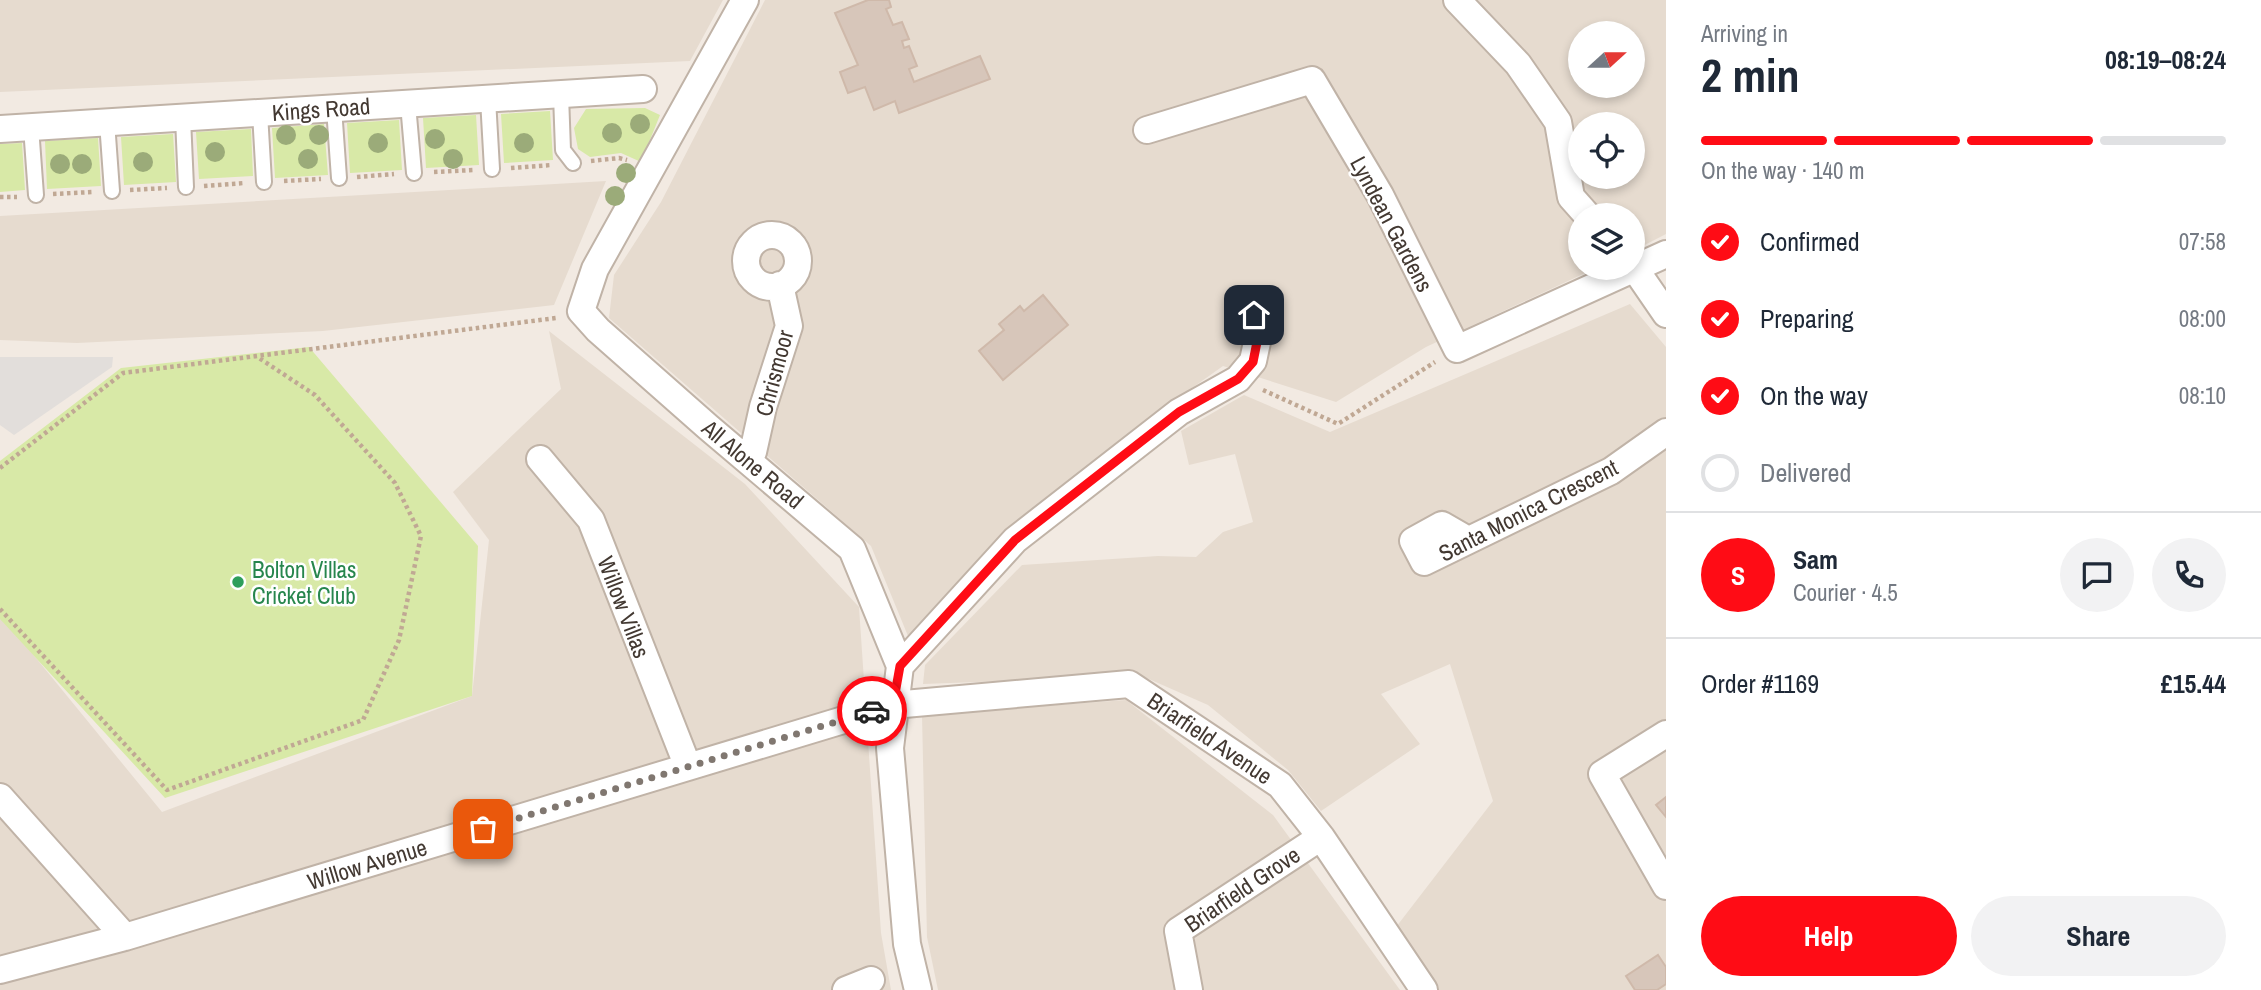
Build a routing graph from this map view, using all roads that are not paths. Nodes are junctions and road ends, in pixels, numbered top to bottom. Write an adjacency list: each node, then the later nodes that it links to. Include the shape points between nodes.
1 (746, 0): 32 (street, All Alone Road, via 595,269 581,311 598,331)
2 (1457, 0): 22 (street, via 1518,64 1558,122 1571,197)
3 (643, 89): 4 (street, Kings Road)
4 (561, 95): 5 (street, Kings Road); 14 (lane, via 563,150)
5 (488, 99): 6 (street, Kings Road); 15 (lane)
6 (408, 104): 7 (street, Kings Road); 16 (lane)
7 (334, 108): 8 (street, Kings Road); 17 (lane)
8 (260, 113): 9 (street, Kings Road); 18 (lane)
9 (183, 118): 10 (street, Kings Road); 19 (lane)
10 (107, 122): 11 (street, Kings Road); 20 (lane)
11 (31, 127): 12 (street, Kings Road); 21 (lane)
12 (0, 129)
13 (1147, 130): 25 (street, Lyndean Gardens, via 1312,80 1380,195 1457,349)
14 (573, 163)
15 (492, 169)
16 (414, 173)
17 (340, 178)
18 (264, 182)
19 (186, 187)
20 (112, 191)
21 (36, 195)
22 (1576, 203)
23 (1666, 254): 24 (street)
24 (1645, 263)
25 (1608, 280)
26 (1642, 280): 28 (street)
27 (780, 285): 32 (street, Chrismoor, via 789,326)
28 (1666, 314)
29 (1254, 315): 34 (street, via 1257,342 1253,362 1238,379 1179,412 1015,540)
30 (1666, 432): 33 (street, Santa Monica Crescent, via 1611,471)
31 (540, 459): 37 (street, Willow Villas, via 591,520)
32 (748, 459): 34 (street, All Alone Road, via 852,549)
33 (1424, 562)
34 (900, 666): 35 (street)
35 (893, 705): 37 (street, Willow Avenue); 39 (street, Briarfield Avenue, via 1129,684 1280,785); 45 (street, via 891,761 907,944)
36 (1666, 734): 40 (street, via 1602,774)
37 (688, 767): 41 (street, Willow Avenue)
38 (0, 797): 41 (street)
39 (1321, 837): 46 (street, Briarfield Grove, via 1178,931); 47 (street, Briarfield Avenue)
40 (1666, 886)
41 (125, 937): 42 (street, Willow Avenue)
42 (0, 970)
43 (871, 980): 44 (street)
44 (846, 990)
45 (918, 990)
46 (1189, 990)
47 (1424, 990)

